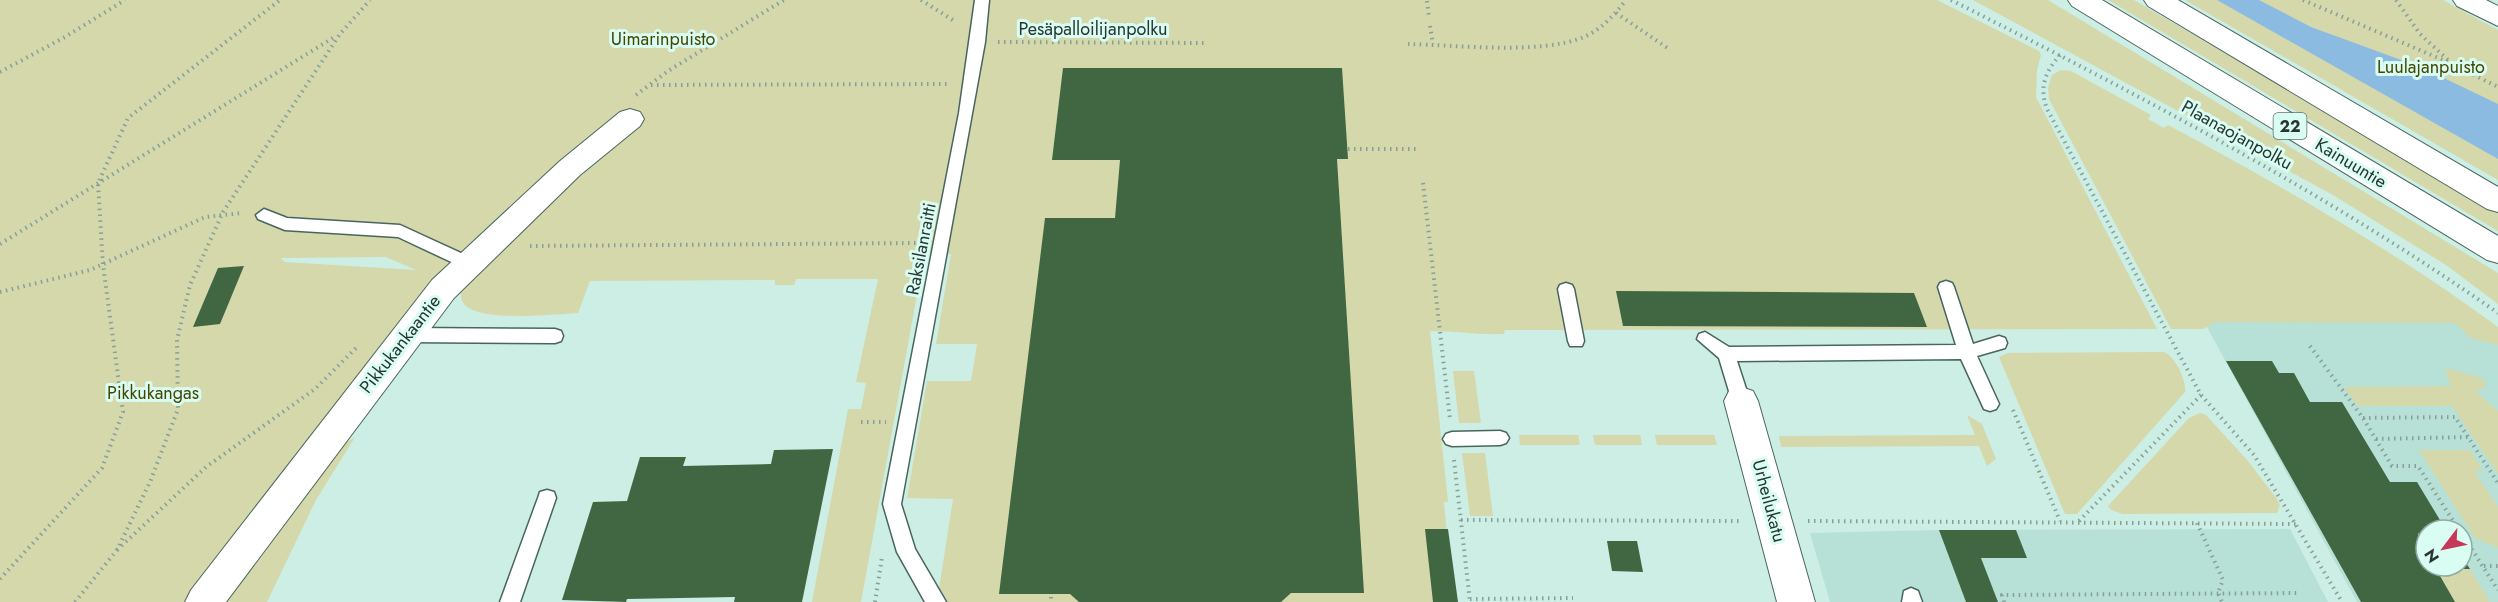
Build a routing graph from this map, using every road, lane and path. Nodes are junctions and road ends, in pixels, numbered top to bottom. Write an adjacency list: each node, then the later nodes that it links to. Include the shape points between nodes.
1 (125, 0): 26 (path)
2 (280, 0): 33 (path, via 128,118)
3 (370, 0): 18 (path)
4 (921, 0): 19 (path, via 964,27)
5 (982, 0): 19 (lane, Raksilanraitti)
6 (1626, 0): 14 (path)
7 (1951, 0): 24 (path, Plaanaojanpolku)
8 (2082, 0): 41 (highway, Kainuuntie / 22)
9 (2158, 0): 35 (highway, 22)
10 (2303, 0): 25 (path)
11 (2396, 0): 25 (path, via 2420,33)
12 (2466, 0): 16 (street)
13 (1427, 1): 15 (path)
14 (1616, 13): 22 (path, via 1585,37 1551,44); 23 (path)
15 (1429, 17)
16 (2498, 17)
17 (1430, 26): 22 (path)
18 (340, 34): 33 (path); 36 (path)
19 (978, 42): 20 (path, Pesäpalloilijanpolku); 27 (lane, Raksilanraitti)
20 (1207, 43)
21 (1408, 44): 22 (path)
22 (1433, 44)
23 (1669, 49)
24 (2060, 55): 47 (path, Plaanaojanpolku, via 2326,201 2438,269); 57 (path, via 2044,76 2042,98)
25 (2451, 63): 29 (path)
26 (0, 72)
27 (971, 83): 28 (path); 39 (lane, Raksilanraitti)
28 (649, 85)
29 (2498, 87)
30 (630, 119): 38 (street, Pikkukankaantie)
31 (1348, 149): 32 (path)
32 (1420, 149)
33 (98, 183): 40 (path); 43 (path)
34 (1423, 183): 63 (path)
35 (2498, 201)
36 (223, 212): 43 (path, via 170,231); 73 (path, via 190,285 177,340 178,409 150,482)
37 (264, 215): 42 (lane, via 285,224 400,231)
38 (496, 237): 39 (path, via 511,246); 42 (street, Pikkukankaantie)
39 (942, 243): 86 (lane, Raksilanraitti, via 892,504 906,552)
40 (0, 244)
41 (2498, 251)
42 (468, 263): 48 (street, Pikkukankaantie)
43 (103, 265): 46 (path); 77 (path, via 123,412 102,468)
44 (1946, 287): 55 (lane)
45 (1566, 289): 52 (lane)
46 (0, 292)
47 (2498, 313)
48 (405, 335): 49 (lane); 84 (street, Pikkukankaantie)
49 (555, 336)
50 (1705, 339): 56 (lane)
51 (365, 340): 73 (path, via 315,389 206,467)
52 (1576, 341)
53 (1999, 343): 55 (lane)
54 (2310, 346): 60 (path)
55 (1967, 352): 56 (lane); 59 (lane)
56 (1726, 354): 58 (lane)
57 (2201, 395): 70 (path); 72 (path, via 2254,455)
58 (1741, 401): 69 (street, Urheilukatu)
59 (1990, 404)
60 (2362, 418): 61 (path, via 2455,417); 64 (path)
61 (2468, 437): 64 (path); 65 (path)
62 (1500, 438): 63 (lane)
63 (1452, 439): 68 (path)
64 (2375, 439): 67 (path, via 2392,466 2418,466)
65 (2498, 483)
66 (547, 498): 85 (lane)
67 (2451, 518)
68 (1461, 520): 69 (path); 82 (path)
69 (1775, 521): 70 (path); 87 (street, Urheilukatu)
70 (2079, 521): 71 (path)
71 (2197, 523): 72 (path); 79 (path, via 2223,580)
72 (2296, 524): 90 (path)
73 (117, 550): 83 (path)
74 (2474, 552): 75 (path)
75 (2483, 566): 76 (path); 78 (path)
76 (2498, 566)
77 (0, 579)
78 (2498, 590)
79 (2218, 593): 80 (path); 88 (path, via 2001,595); 89 (path)
80 (2299, 593)
81 (1573, 598): 82 (path)
82 (1470, 600)
83 (75, 602)
84 (204, 602)
85 (510, 602)
86 (936, 602)
87 (1796, 602)
88 (2004, 602)
89 (2222, 602)
90 (2342, 602)

